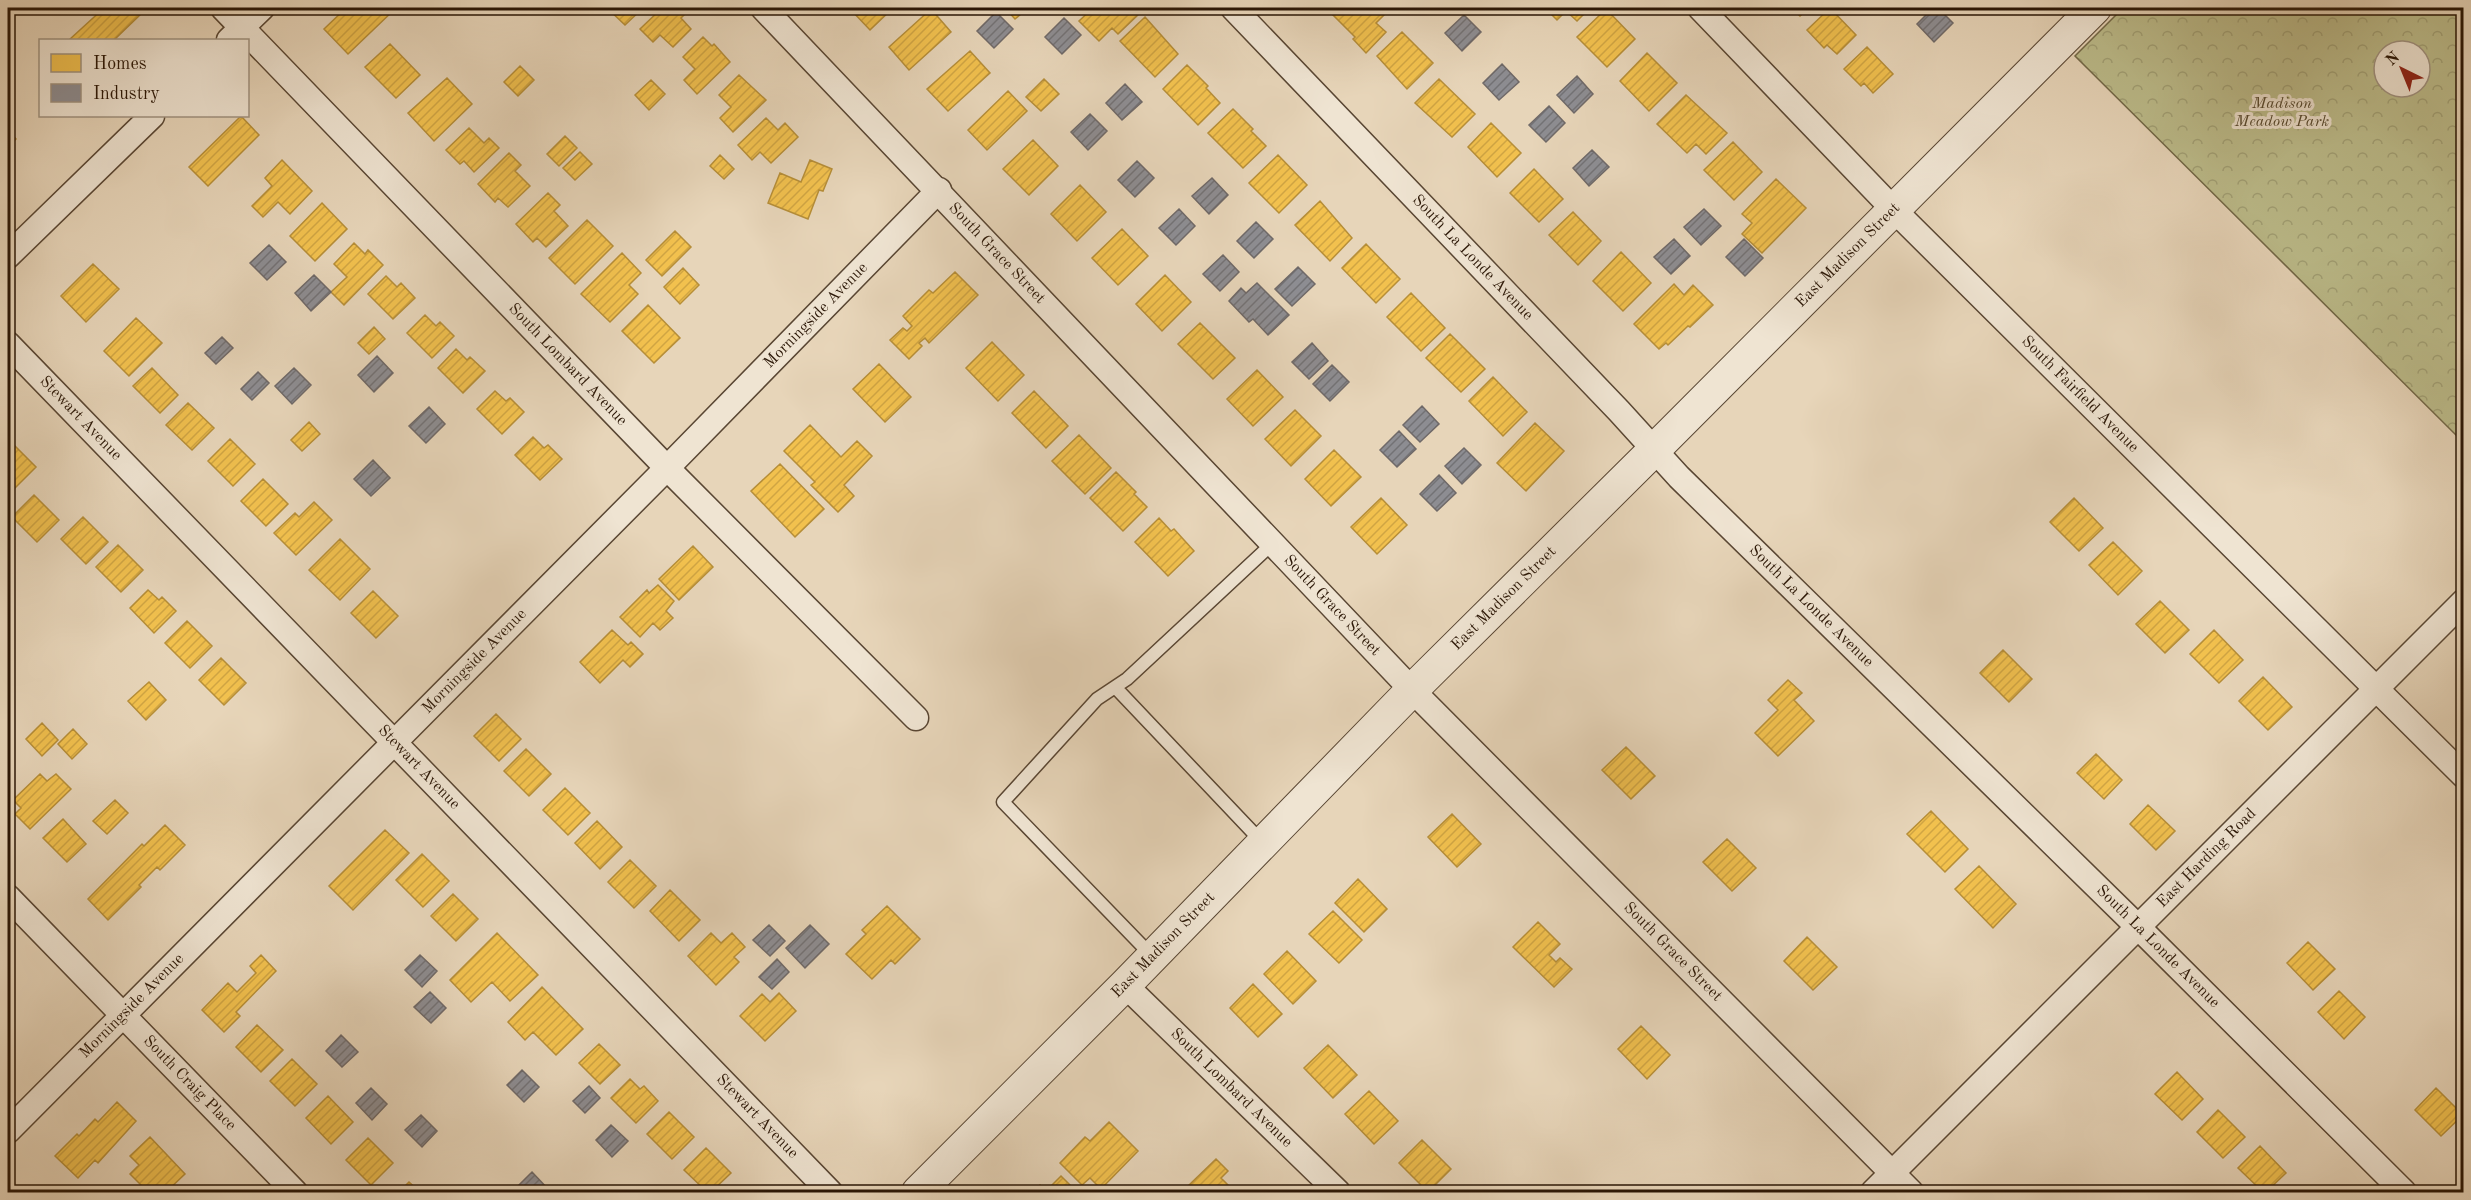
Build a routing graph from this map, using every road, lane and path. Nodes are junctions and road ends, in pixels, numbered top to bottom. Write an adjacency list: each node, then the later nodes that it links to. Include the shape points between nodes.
1 (223, 8): 7 (street, South Lombard Avenue)
2 (262, 8): 7 (street)
3 (764, 8): 10 (street, South Grace Street)
4 (1233, 8): 14 (street, South La Londe Avenue)
5 (1700, 8): 11 (street, South Fairfield Avenue)
6 (2095, 8): 11 (street, East Madison Street)
7 (236, 34)
8 (249, 47): 15 (street, South Lombard Avenue)
9 (151, 117): 12 (street)
10 (939, 190): 15 (street, Morningside Avenue); 16 (street, South Grace Street)
11 (1894, 210): 14 (street, East Madison Street); 19 (street, South Fairfield Avenue)
12 (8, 256)
13 (8, 344): 22 (street, Stewart Avenue)
14 (1655, 449): 20 (street, East Madison Street); 26 (street, South La Londe Avenue, via 1679,477)
15 (667, 468): 21 (street, South Lombard Avenue); 22 (street, Morningside Avenue)
16 (1273, 543): 18 (lane); 20 (street, South Grace Street)
17 (2463, 601): 19 (street, East Harding Road)
18 (1115, 687): 24 (lane); 27 (lane, via 1097,699 1003,802)
19 (2376, 688): 23 (street, South Fairfield Avenue); 26 (street, East Harding Road)
20 (1412, 690): 24 (street, East Madison Street); 31 (street, South Grace Street)
21 (916, 718)
22 (393, 742): 29 (street, Morningside Avenue); 33 (street, Stewart Avenue)
23 (2463, 776)
24 (1263, 843): 27 (street, East Madison Street)
25 (8, 897): 29 (street, South Craig Place)
26 (2138, 927): 31 (street, East Harding Road); 38 (street, South La Londe Avenue)
27 (1153, 957): 28 (street, East Madison Street)
28 (1125, 984): 34 (street, East Madison Street); 35 (street, South Lombard Avenue)
29 (123, 1014): 30 (street, Morningside Avenue); 32 (street, South Craig Place)
30 (8, 1131)
31 (1892, 1174): 36 (street, East Harding Road); 37 (street, South Grace Street)
32 (295, 1192)
33 (830, 1192)
34 (918, 1192)
35 (1338, 1192)
36 (1873, 1192)
37 (1911, 1192)
38 (2404, 1192)

